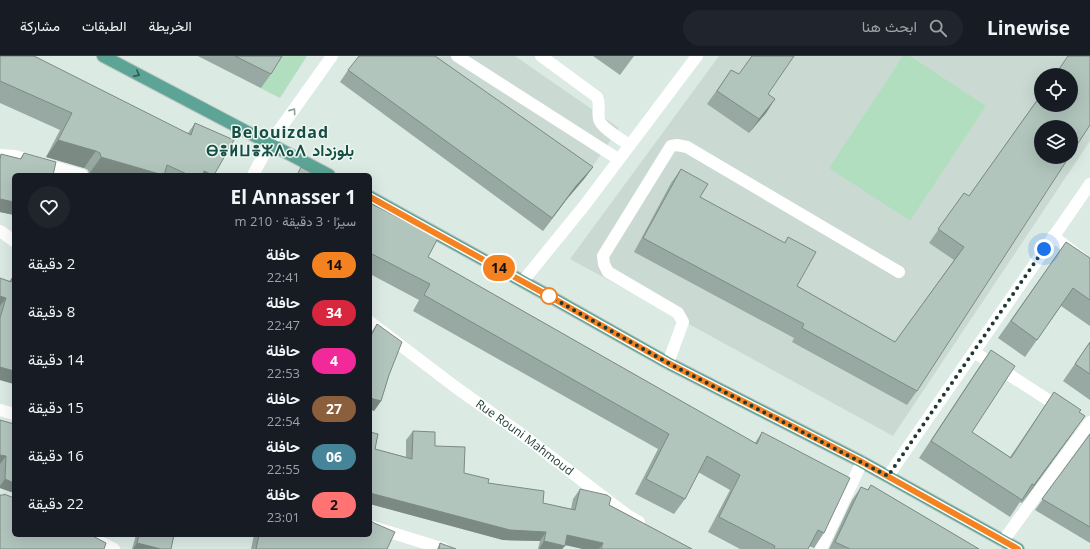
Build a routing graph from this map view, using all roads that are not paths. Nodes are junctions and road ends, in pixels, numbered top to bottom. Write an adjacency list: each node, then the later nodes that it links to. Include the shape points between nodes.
1 (103, 56): 6 (main road, one-way to 6)
2 (332, 56): 6 (street, one-way to 2)
3 (457, 56): 9 (street)
4 (541, 56): 7 (street, via 596,97 601,124)
5 (698, 56): 7 (street)
6 (270, 143): 11 (street); 12 (main road)
7 (629, 145): 9 (street)
8 (0, 154): 10 (street)
9 (618, 159): 20 (street, via 584,206)
10 (75, 173)
11 (254, 173)
12 (325, 173)
13 (1090, 184): 16 (street)
14 (372, 198): 20 (main road)
15 (0, 231): 17 (street)
16 (1053, 236): 18 (street); 22 (street)
17 (12, 240)
18 (1090, 265)
19 (899, 272): 23 (street, via 687,147 671,146 603,256 608,272 678,313 683,322)
20 (523, 281): 23 (main road)
21 (372, 324): 30 (street, Rue Rouni Mahmoud, via 627,515)
22 (974, 352): 26 (street); 28 (street)
23 (668, 363): 27 (main road)
24 (0, 410): 25 (street)
25 (12, 413)
26 (1085, 422): 32 (street)
27 (862, 462): 28 (main road); 35 (street)
28 (888, 476): 32 (main road)
29 (372, 527): 34 (street)
30 (651, 530)
31 (89, 537): 33 (street)
32 (1003, 541): 36 (main road)
33 (114, 549)
34 (444, 549)
35 (821, 549)
36 (1018, 549)

